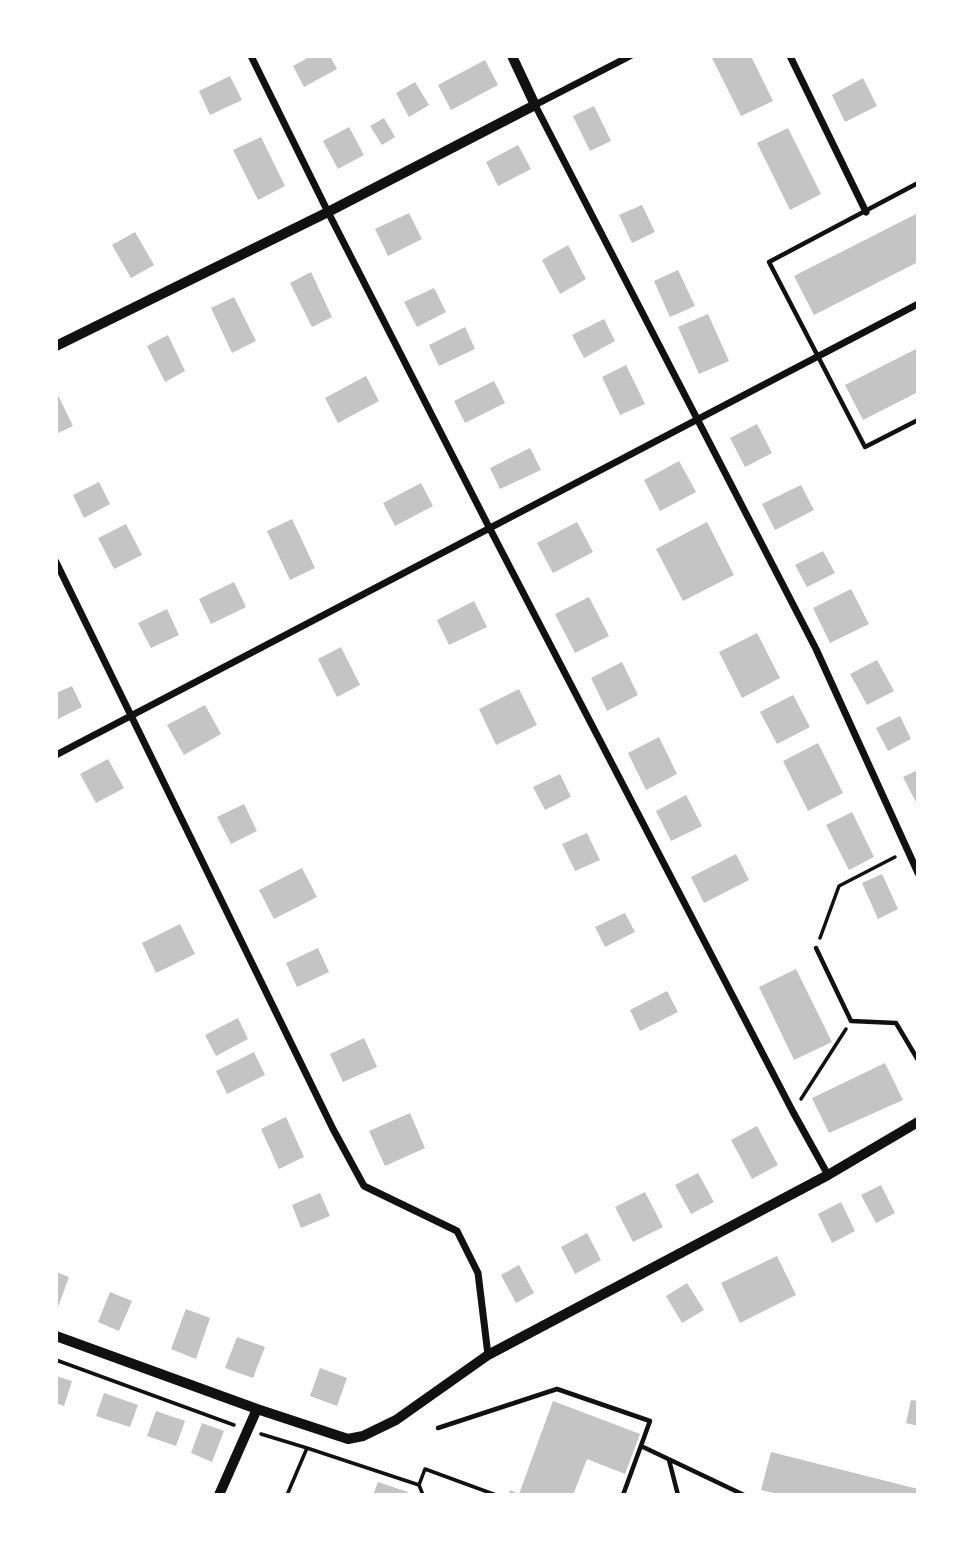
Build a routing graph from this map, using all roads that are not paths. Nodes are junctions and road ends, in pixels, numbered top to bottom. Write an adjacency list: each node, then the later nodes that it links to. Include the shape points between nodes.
1 (251, 56): 7 (street)
2 (512, 56): 5 (street)
3 (630, 56): 5 (street)
4 (790, 56): 8 (street)
5 (536, 105): 7 (street); 12 (street)
6 (918, 183): 8 (lane)
7 (328, 212): 10 (street); 14 (street)
8 (866, 212): 11 (lane, via 769,262)
9 (918, 304): 11 (street)
10 (56, 346)
11 (818, 358): 12 (street); 13 (lane, via 865,447)
12 (700, 419): 14 (street); 18 (street, via 816,649)
13 (918, 420)
14 (490, 529): 16 (street); 22 (street)
15 (56, 562): 16 (street)
16 (132, 717): 17 (street); 24 (street, via 364,1186 457,1231 478,1273)
17 (56, 755)
18 (918, 873)
19 (816, 948): 20 (lane, via 851,1021 896,1023)
20 (918, 1060)
21 (918, 1122): 22 (street)
22 (828, 1175): 24 (street)
23 (56, 1336): 25 (street)
24 (488, 1355): 25 (street, via 387,1425 363,1436 348,1439)
25 (257, 1409): 29 (street)
26 (438, 1428): 27 (lane, via 557,1389 650,1421)
27 (641, 1446): 28 (lane); 30 (lane)
28 (669, 1460): 31 (lane); 32 (lane)
29 (219, 1495)
30 (623, 1495)
31 (678, 1495)
32 (744, 1495)

